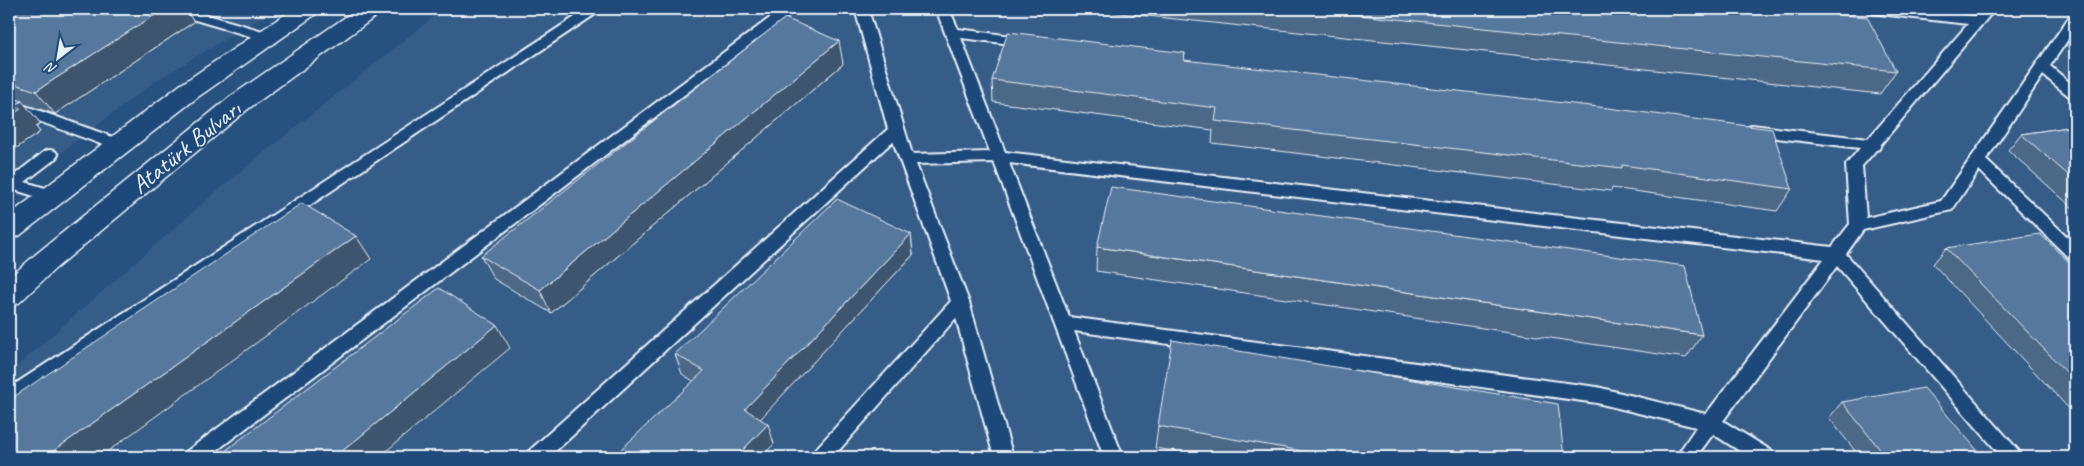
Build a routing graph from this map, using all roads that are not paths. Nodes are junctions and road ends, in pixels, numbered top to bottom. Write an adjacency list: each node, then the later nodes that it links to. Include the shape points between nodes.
1 (173, 9): 12 (lane)
2 (308, 9): 12 (main road, Atatürk Bulvarı)
3 (372, 9): 31 (main road, Atatürk Bulvarı, via 239,102)
4 (596, 9): 34 (lane)
5 (790, 9): 36 (lane)
6 (861, 9): 18 (lane)
7 (943, 9): 11 (lane)
8 (1870, 9): 9 (lane)
9 (1984, 15): 20 (lane)
10 (2075, 20): 14 (lane)
11 (952, 33): 13 (lane); 22 (lane)
12 (268, 36): 19 (main road, Atatürk Bulvarı)
13 (1041, 44)
14 (2042, 67): 15 (lane); 24 (lane)
15 (2075, 94)
16 (9, 105): 19 (lane)
17 (1735, 128): 20 (lane)
18 (896, 130): 23 (lane); 37 (lane)
19 (119, 145): 26 (main road, Atatürk Bulvarı)
20 (1874, 145): 27 (lane, via 1854,166)
21 (50, 155): 25 (lane)
22 (999, 157): 23 (lane); 29 (lane); 33 (lane)
23 (908, 159): 32 (lane)
24 (1977, 160): 27 (lane, via 1946,206); 30 (lane)
25 (10, 186): 26 (lane)
26 (53, 196): 28 (main road, Atatürk Bulvarı)
27 (1858, 225): 29 (lane)
28 (9, 229)
29 (1836, 254): 35 (lane); 43 (lane)
30 (2075, 254)
31 (9, 295)
32 (960, 302): 38 (lane); 39 (lane)
33 (1062, 323): 35 (lane, via 1597,395); 40 (lane)
34 (9, 397)
35 (1710, 423): 41 (lane); 42 (lane)
36 (194, 457)
37 (536, 457)
38 (821, 457)
39 (1004, 457)
40 (1113, 457)
41 (1685, 457)
42 (1765, 457)
43 (2014, 457)

